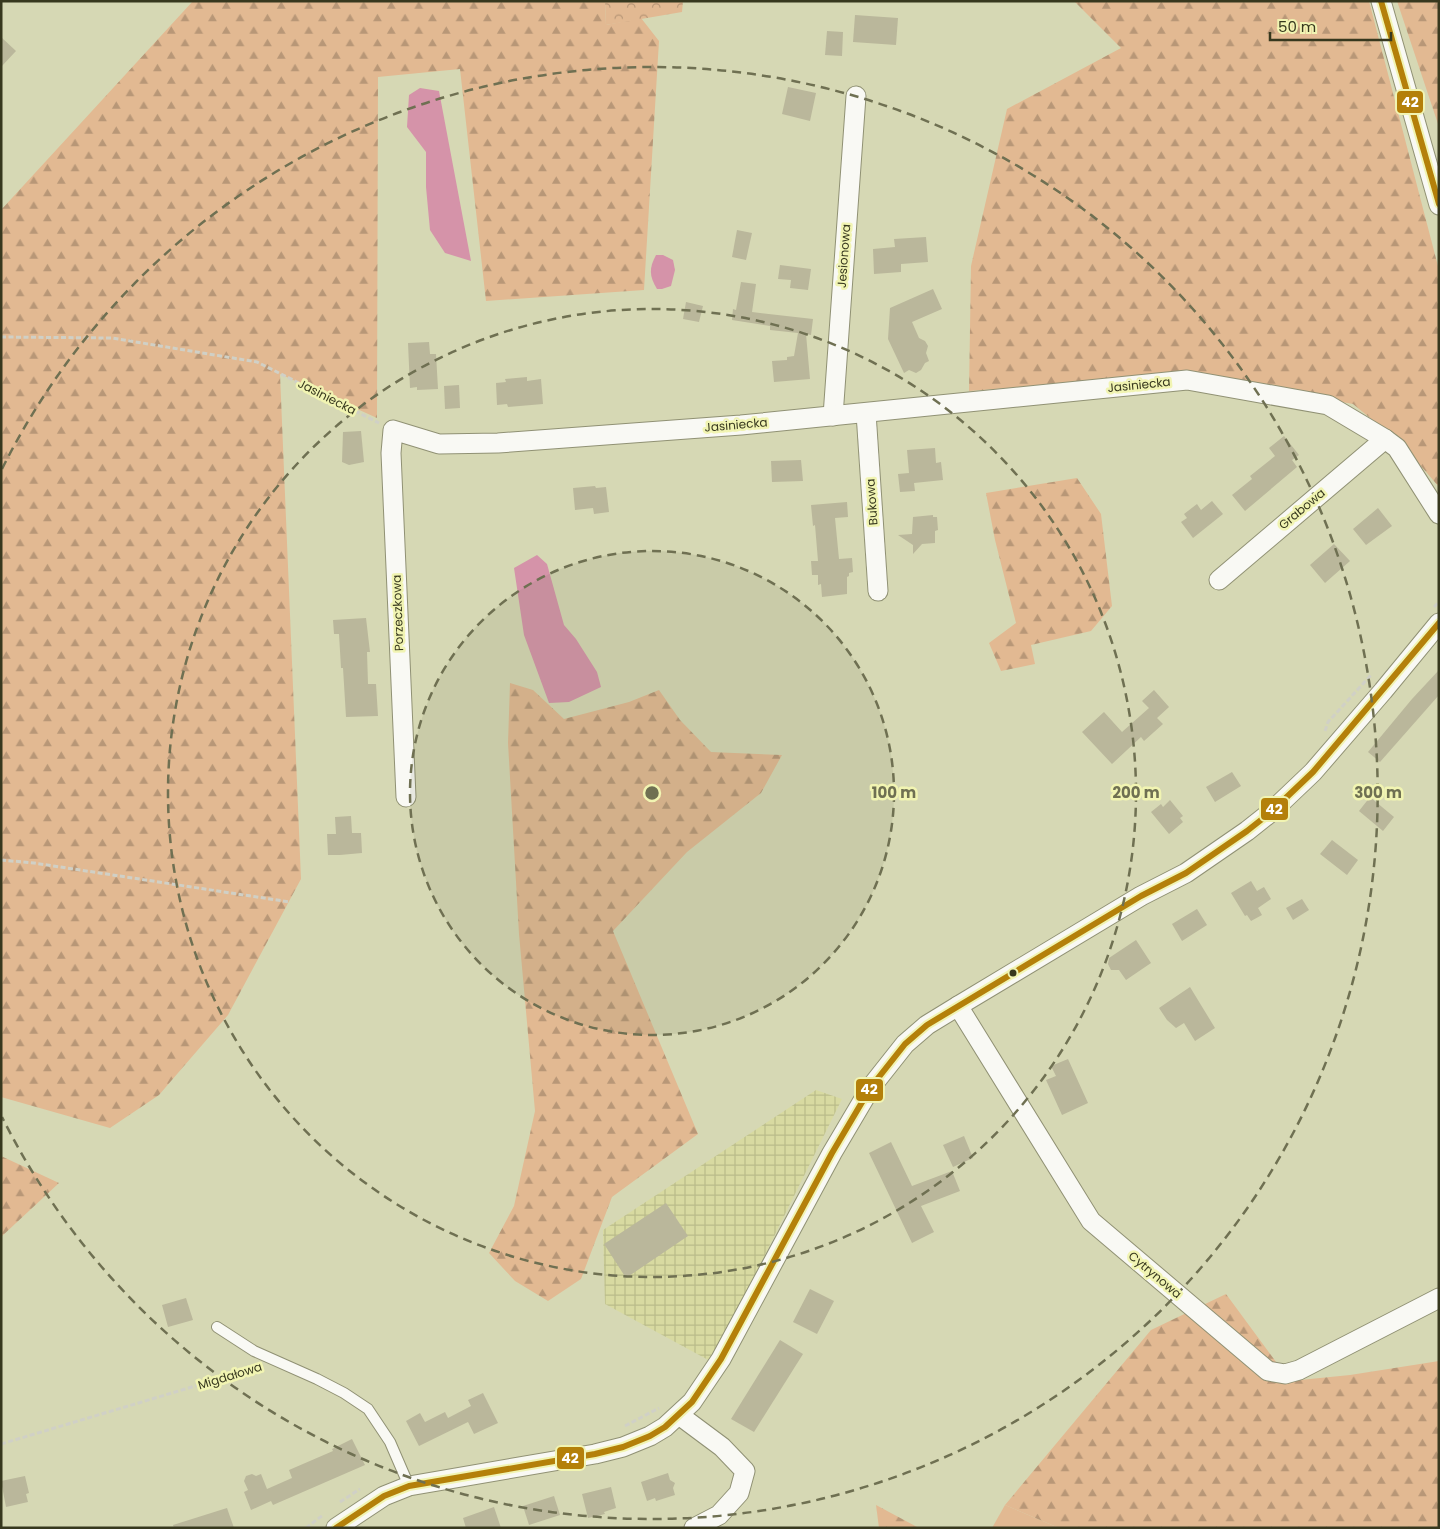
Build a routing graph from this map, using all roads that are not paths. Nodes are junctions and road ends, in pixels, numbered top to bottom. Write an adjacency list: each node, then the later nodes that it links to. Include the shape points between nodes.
1 (1380, 1): 3 (street)
2 (856, 96): 5 (street, Jesionowa)
3 (1439, 206)
4 (866, 413): 5 (street, Jasiniecka); 7 (street, Jasiniecka, via 1187,380 1328,404); 10 (street, Bukowa)
5 (833, 416): 6 (street, Jasiniecka, via 498,443 439,444)
6 (393, 430): 12 (street, Porzeczkowa, via 391,453)
7 (1385, 438): 8 (street, Jasiniecka, via 1396,448); 9 (street, Grabowa)
8 (1439, 514)
9 (1218, 580)
10 (878, 591)
11 (1436, 616): 13 (street, via 1383,691 1313,772 1271,812 1186,873 1141,896)
12 (406, 797)
13 (958, 1006): 14 (street, Cytrynowa, via 1091,1221 1268,1371 1285,1374 1300,1370); 16 (street, via 927,1025 905,1044 870,1087 721,1359 692,1402)
14 (1439, 1298)
15 (217, 1327): 17 (lane, Migdałowa, via 254,1351 317,1379 368,1409 390,1442)
16 (679, 1415): 17 (street, via 650,1436 623,1447); 19 (street, via 722,1447 745,1472 739,1492 719,1515)
17 (410, 1486): 18 (street, via 384,1496)
18 (336, 1528)
19 (694, 1528)

